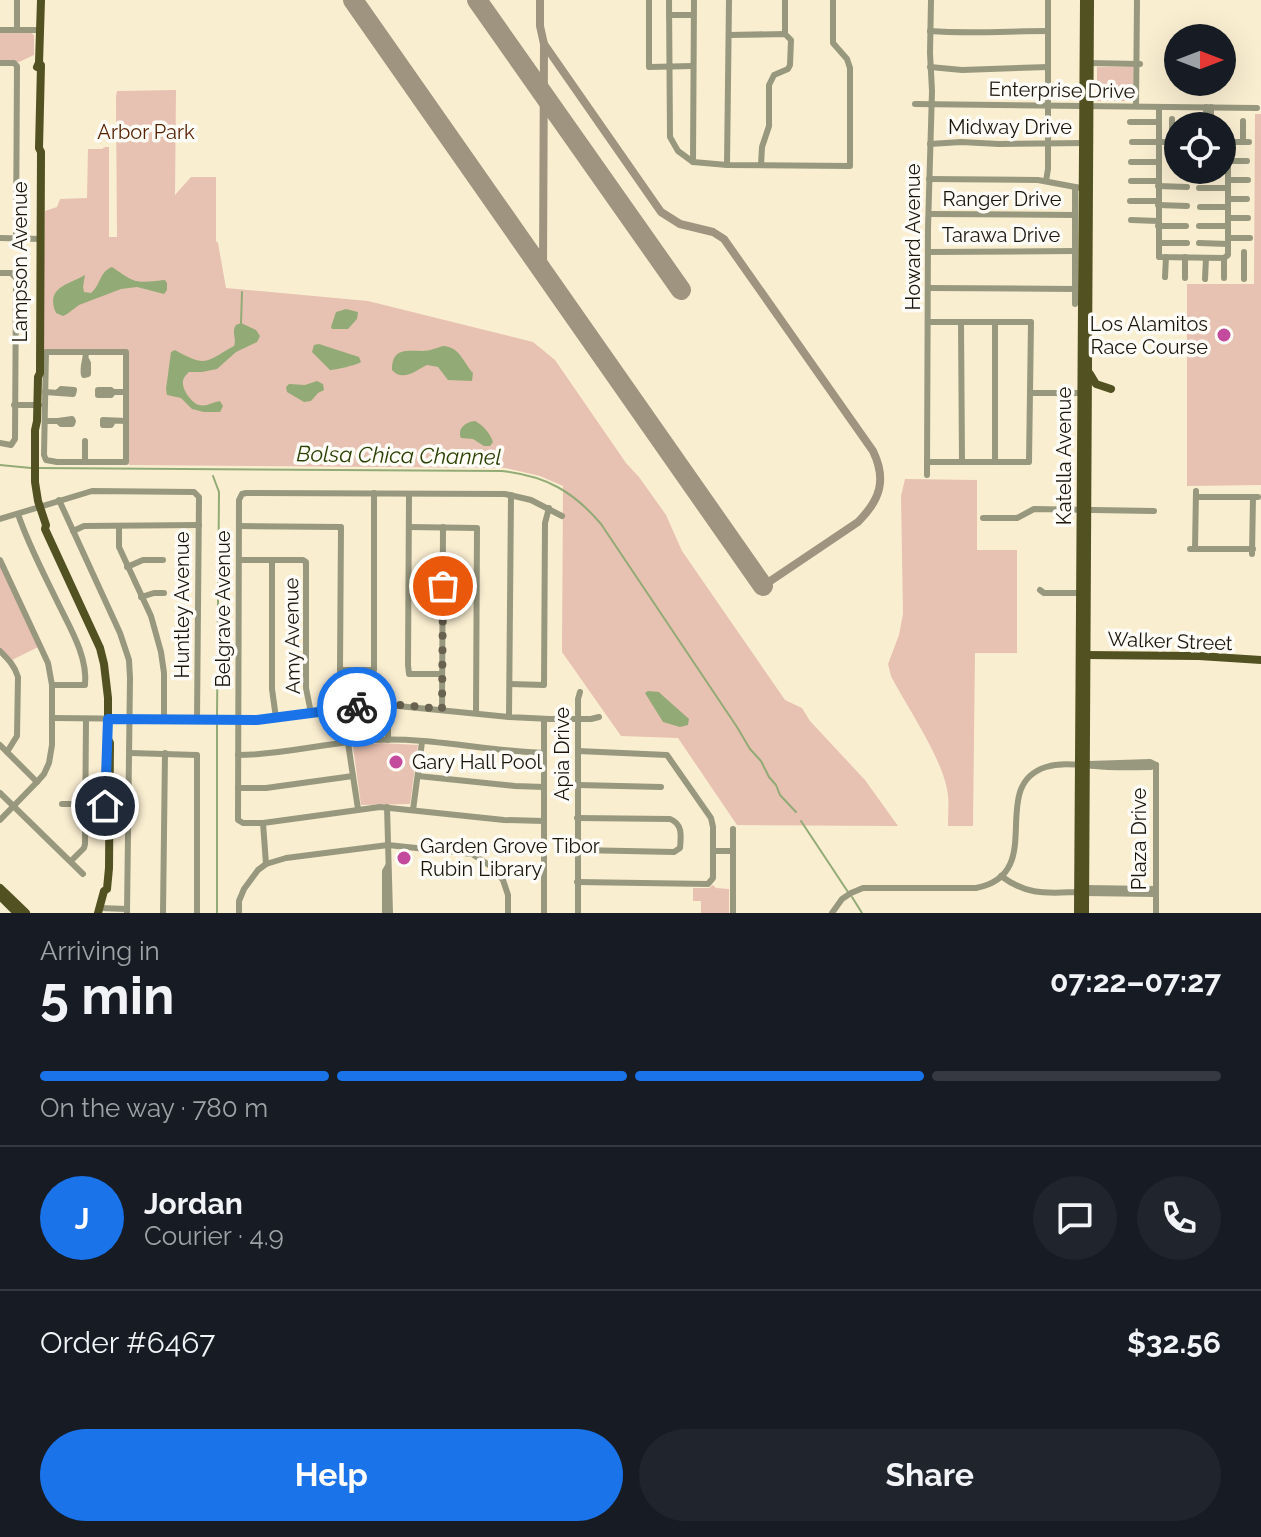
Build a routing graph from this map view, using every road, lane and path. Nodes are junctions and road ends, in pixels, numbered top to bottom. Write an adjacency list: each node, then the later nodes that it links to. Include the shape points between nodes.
1 (17, 0): 17 (street)
2 (39, 0): 18 (main road, Lampson Avenue)
3 (649, 0): 27 (street, via 649,67)
4 (669, 0): 14 (street)
5 (694, 0): 15 (street)
6 (729, 0): 22 (street)
7 (785, 0): 21 (street)
8 (833, 0): 55 (street, via 833,43 850,68 850,166)
9 (931, 0): 19 (street, Howard Avenue)
10 (1048, 0): 20 (street)
11 (1084, 0): 24 (main road, Katella Avenue)
12 (1090, 0): 24 (main road, Katella Avenue)
13 (1138, 0): 25 (street)
14 (669, 15): 15 (street); 27 (street)
15 (693, 15): 26 (street)
16 (0, 30): 17 (street)
17 (17, 30): 18 (street)
18 (39, 30): 83 (main road, Lampson Avenue)
19 (930, 31): 20 (street); 28 (street, Howard Avenue)
20 (1048, 31): 29 (street)
21 (785, 34): 22 (street); 55 (street, via 791,40 790,65 770,82)
22 (729, 35): 54 (street)
23 (4, 63): 81 (street, via 17,66)
24 (1087, 64): 25 (street); 34 (main road, Katella Avenue)
25 (1138, 64): 33 (street)
26 (693, 66): 27 (street); 51 (street)
27 (669, 67): 51 (street, via 670,137)
28 (930, 67): 29 (street); 30 (street, Howard Avenue)
29 (1048, 67): 32 (street)
30 (932, 103): 31 (street, Enterprise Drive); 32 (street, Enterprise Drive); 48 (street, Howard Avenue)
31 (915, 104)
32 (1048, 106): 34 (street, Enterprise Drive); 46 (street)
33 (1138, 106): 34 (street, Enterprise Drive); 35 (street, Enterprise Drive)
34 (1086, 107): 47 (main road, Katella Avenue)
35 (1159, 107): 36 (street, Enterprise Drive); 41 (street)
36 (1208, 107): 37 (street, Enterprise Drive); 38 (street)
37 (1257, 108)
38 (1208, 112)
39 (1243, 121): 45 (street, via 1246,142)
40 (1130, 122): 41 (street)
41 (1159, 122): 43 (street)
42 (1132, 142): 43 (street)
43 (1159, 142): 44 (street); 53 (street)
44 (1164, 142)
45 (1236, 142)
46 (1048, 143): 47 (street, Midway Drive); 48 (street, Midway Drive); 58 (street)
47 (1086, 143): 65 (main road, Katella Avenue)
48 (930, 144): 56 (street, Howard Avenue)
49 (1236, 161): 50 (street)
50 (1247, 161)
51 (693, 162): 54 (street)
52 (1131, 162): 53 (street)
53 (1159, 162): 61 (street)
54 (727, 165): 55 (street)
55 (761, 165)
56 (929, 179): 58 (street); 72 (street, Howard Avenue)
57 (1248, 180): 60 (street)
58 (1046, 181): 65 (street)
59 (1131, 181): 61 (street)
60 (1236, 182)
61 (1158, 184): 63 (street); 68 (street)
62 (1228, 184): 64 (street); 69 (street)
63 (1187, 187)
64 (1199, 188)
65 (1082, 189): 73 (street); 105 (main road, Katella Avenue); 106 (main road, Katella Avenue)
66 (1247, 199): 69 (street)
67 (1130, 201): 68 (street)
68 (1158, 203): 70 (street); 77 (street)
69 (1228, 203): 71 (street); 76 (street)
70 (1187, 206)
71 (1200, 207)
72 (930, 214): 73 (street, Ranger Drive); 89 (street, Howard Avenue)
73 (1075, 215): 88 (street)
74 (1248, 218): 76 (street)
75 (1131, 220): 77 (street)
76 (1228, 222): 79 (street); 87 (street)
77 (1158, 223): 78 (street); 84 (street)
78 (1186, 226)
79 (1199, 226)
80 (0, 238): 81 (street)
81 (16, 238): 83 (street)
82 (1250, 238): 87 (street)
83 (38, 239): 115 (main road, Lampson Avenue, via 35,373)
84 (1159, 243): 85 (street); 90 (street, via 1159,257)
85 (1187, 243)
86 (1199, 243): 87 (street)
87 (1227, 248): 92 (street); 96 (street); 98 (street, via 1246,252)
88 (1075, 251): 89 (street, Tarawa Drive); 100 (street)
89 (928, 252): 99 (street, Howard Avenue)
90 (1166, 257): 91 (street); 94 (street)
91 (1185, 257): 92 (street); 95 (street)
92 (1206, 258): 97 (street)
93 (0, 273): 116 (street, via 16,278)
94 (1165, 277)
95 (1185, 278)
96 (1224, 278)
97 (1205, 279)
98 (1244, 279)
99 (928, 288): 100 (street); 102 (street, Howard Avenue)
100 (1075, 289): 101 (street)
101 (1075, 304)
102 (929, 322): 103 (street); 124 (street, Howard Avenue)
103 (961, 323): 104 (street); 125 (street)
104 (995, 323): 113 (street, via 1031,322); 126 (street)
105 (1082, 323): 106 (main road); 114 (main road, Katella Avenue)
106 (1089, 349): 107 (main road, Katella Avenue)
107 (1088, 370): 108 (main road, via 1096,384); 134 (main road, Katella Avenue)
108 (1111, 389)
109 (45, 392): 110 (street); 112 (street, via 46,352 126,352); 115 (street)
110 (58, 392)
111 (113, 392): 112 (street)
112 (126, 392): 120 (street)
113 (1030, 393): 114 (street); 126 (street, via 1029,462)
114 (1080, 393): 134 (main road, Katella Avenue)
115 (41, 404): 116 (street); 117 (main road, Lampson Avenue)
116 (14, 405): 122 (street, via 14,443)
117 (41, 421): 118 (street); 123 (street, via 49,462); 132 (main road, Lampson Avenue, via 35,430)
118 (58, 421)
119 (113, 421): 120 (street)
120 (126, 421): 123 (street, via 126,462)
121 (85, 441): 123 (street)
122 (0, 443)
123 (85, 462)
124 (927, 462): 125 (street); 127 (street, Howard Avenue)
125 (962, 462): 126 (street)
126 (995, 462)
127 (927, 475)
128 (374, 493): 129 (street); 143 (street, Belgrave Avenue, via 246,493 239,500); 162 (street, via 374,670)
129 (409, 494): 130 (street); 145 (street)
130 (511, 495): 133 (street); 164 (street)
131 (59, 500): 132 (street); 142 (street, Huntley Avenue, via 92,491 194,492 199,497); 147 (street)
132 (40, 505): 136 (street); 177 (main road, Lampson Avenue, via 45,529 100,648)
133 (549, 508): 137 (street); 164 (street, via 544,685)
134 (1083, 510): 135 (street); 138 (street, via 1034,509 1017,518); 155 (main road, Katella Avenue)
135 (1154, 511)
136 (18, 514): 139 (street); 165 (street, via 84,665 85,685)
137 (562, 516)
138 (983, 518)
139 (0, 519)
140 (1253, 522): 140 (street, via 1252,552 1192,549 1196,494 1255,497); 141 (street)
141 (1261, 522)
142 (199, 525): 144 (street); 182 (street, Huntley Avenue)
143 (239, 526): 150 (street, Belgrave Avenue); 162 (street, via 341,527)
144 (119, 527): 147 (street, via 84,526); 152 (street)
145 (409, 527): 146 (street); 163 (street, via 409,674)
146 (443, 527): 163 (street); 171 (street, via 477,528)
147 (73, 531): 180 (street, via 124,644)
148 (0, 560): 165 (street, via 48,663)
149 (163, 560): 152 (street)
150 (239, 560): 151 (street); 183 (street, Belgrave Avenue)
151 (272, 560): 170 (street, Amy Avenue, via 306,562 306,688); 175 (street)
152 (127, 567): 156 (street)
153 (1040, 590): 155 (street)
154 (164, 593): 156 (street)
155 (1083, 593): 160 (main road, Katella Avenue)
156 (141, 597): 158 (street)
157 (164, 627): 158 (street)
158 (155, 630): 181 (street, via 164,673)
159 (0, 651): 189 (street, via 18,677 17,736)
160 (1082, 655): 161 (main road, Walker Street); 194 (main road, Katella Avenue)
161 (1261, 660)
162 (340, 670): 168 (street)
163 (442, 674): 169 (street)
164 (510, 684): 172 (street)
165 (52, 685): 174 (street)
166 (580, 692): 179 (street, Apia Drive)
167 (388, 705): 168 (street); 169 (street); 184 (street)
168 (344, 708): 170 (street)
169 (442, 709): 171 (street)
170 (311, 713): 175 (street)
171 (476, 713): 172 (street)
172 (509, 717): 178 (street)
173 (599, 717): 179 (street)
174 (52, 718): 176 (street); 197 (street, via 51,754)
175 (276, 718): 183 (street)
176 (86, 719): 177 (street); 204 (street)
177 (108, 719): 180 (street); 227 (main road, Lampson Avenue, via 109,868)
178 (544, 719): 179 (street); 192 (street)
179 (578, 719): 188 (street, Apia Drive)
180 (130, 720): 181 (street); 190 (street)
181 (164, 720): 182 (street)
182 (197, 720): 183 (street)
183 (238, 720): 193 (street, Belgrave Avenue)
184 (388, 740): 185 (street); 186 (street)
185 (422, 742): 192 (street); 196 (street)
186 (348, 743): 193 (street); 195 (street)
187 (0, 745): 189 (street)
188 (578, 751): 198 (street, Apia Drive); 216 (street, via 667,755 711,818)
189 (7, 752): 197 (street)
190 (130, 753): 191 (street); 228 (street)
191 (165, 753): 230 (street); 231 (street, via 197,755)
192 (544, 753): 199 (street)
193 (238, 755): 201 (street, Belgrave Avenue)
194 (1082, 764): 221 (street, via 1044,767 1029,778 1018,797 1015,855); 224 (street, Plaza Drive, via 1156,765); 225 (main road, Katella Avenue)
195 (353, 776): 201 (street); 207 (street)
196 (418, 776): 199 (street); 208 (street)
197 (37, 782): 205 (street)
198 (578, 785): 200 (street); 209 (street, Apia Drive)
199 (544, 787): 211 (street)
200 (661, 787)
201 (238, 788): 212 (street, Belgrave Avenue, via 238,820)
202 (0, 793): 205 (street)
203 (62, 804): 204 (street)
204 (85, 804): 218 (street, via 85,847)
205 (14, 806): 210 (street); 218 (street)
206 (387, 807): 207 (street); 208 (street); 214 (street)
207 (358, 809): 212 (street)
208 (413, 810): 211 (street)
209 (577, 818): 215 (street, Apia Drive); 215 (street, via 674,820 680,828 680,845 674,852)
210 (0, 820)
211 (544, 821): 235 (street)
212 (263, 823): 219 (street)
213 (733, 829): 217 (street)
214 (388, 845): 219 (street); 233 (street); 234 (street, via 472,854 503,880)
215 (578, 850): 222 (street, Apia Drive)
216 (713, 851): 217 (street); 222 (street, via 710,883)
217 (733, 851): 237 (street)
218 (71, 861): 220 (street)
219 (266, 864): 232 (street, via 244,889)
220 (83, 874)
221 (1001, 876): 225 (street, via 1029,892); 238 (street, via 976,888 868,888 849,894)
222 (577, 882): 236 (street, Apia Drive)
223 (0, 888): 229 (main road)
224 (1155, 891): 225 (street); 241 (street, Plaza Drive)
225 (1082, 892): 239 (main road, Katella Avenue); 240 (main road, Katella Avenue)
226 (0, 896): 229 (main road)
227 (99, 911): 228 (street)
228 (127, 911)
229 (21, 912)
230 (163, 913)
231 (197, 913)
232 (239, 913)
233 (388, 913)
234 (508, 913)
235 (544, 913)
236 (578, 913)
237 (733, 913)
238 (832, 913)
239 (1078, 913)
240 (1085, 913)
241 (1156, 913)

